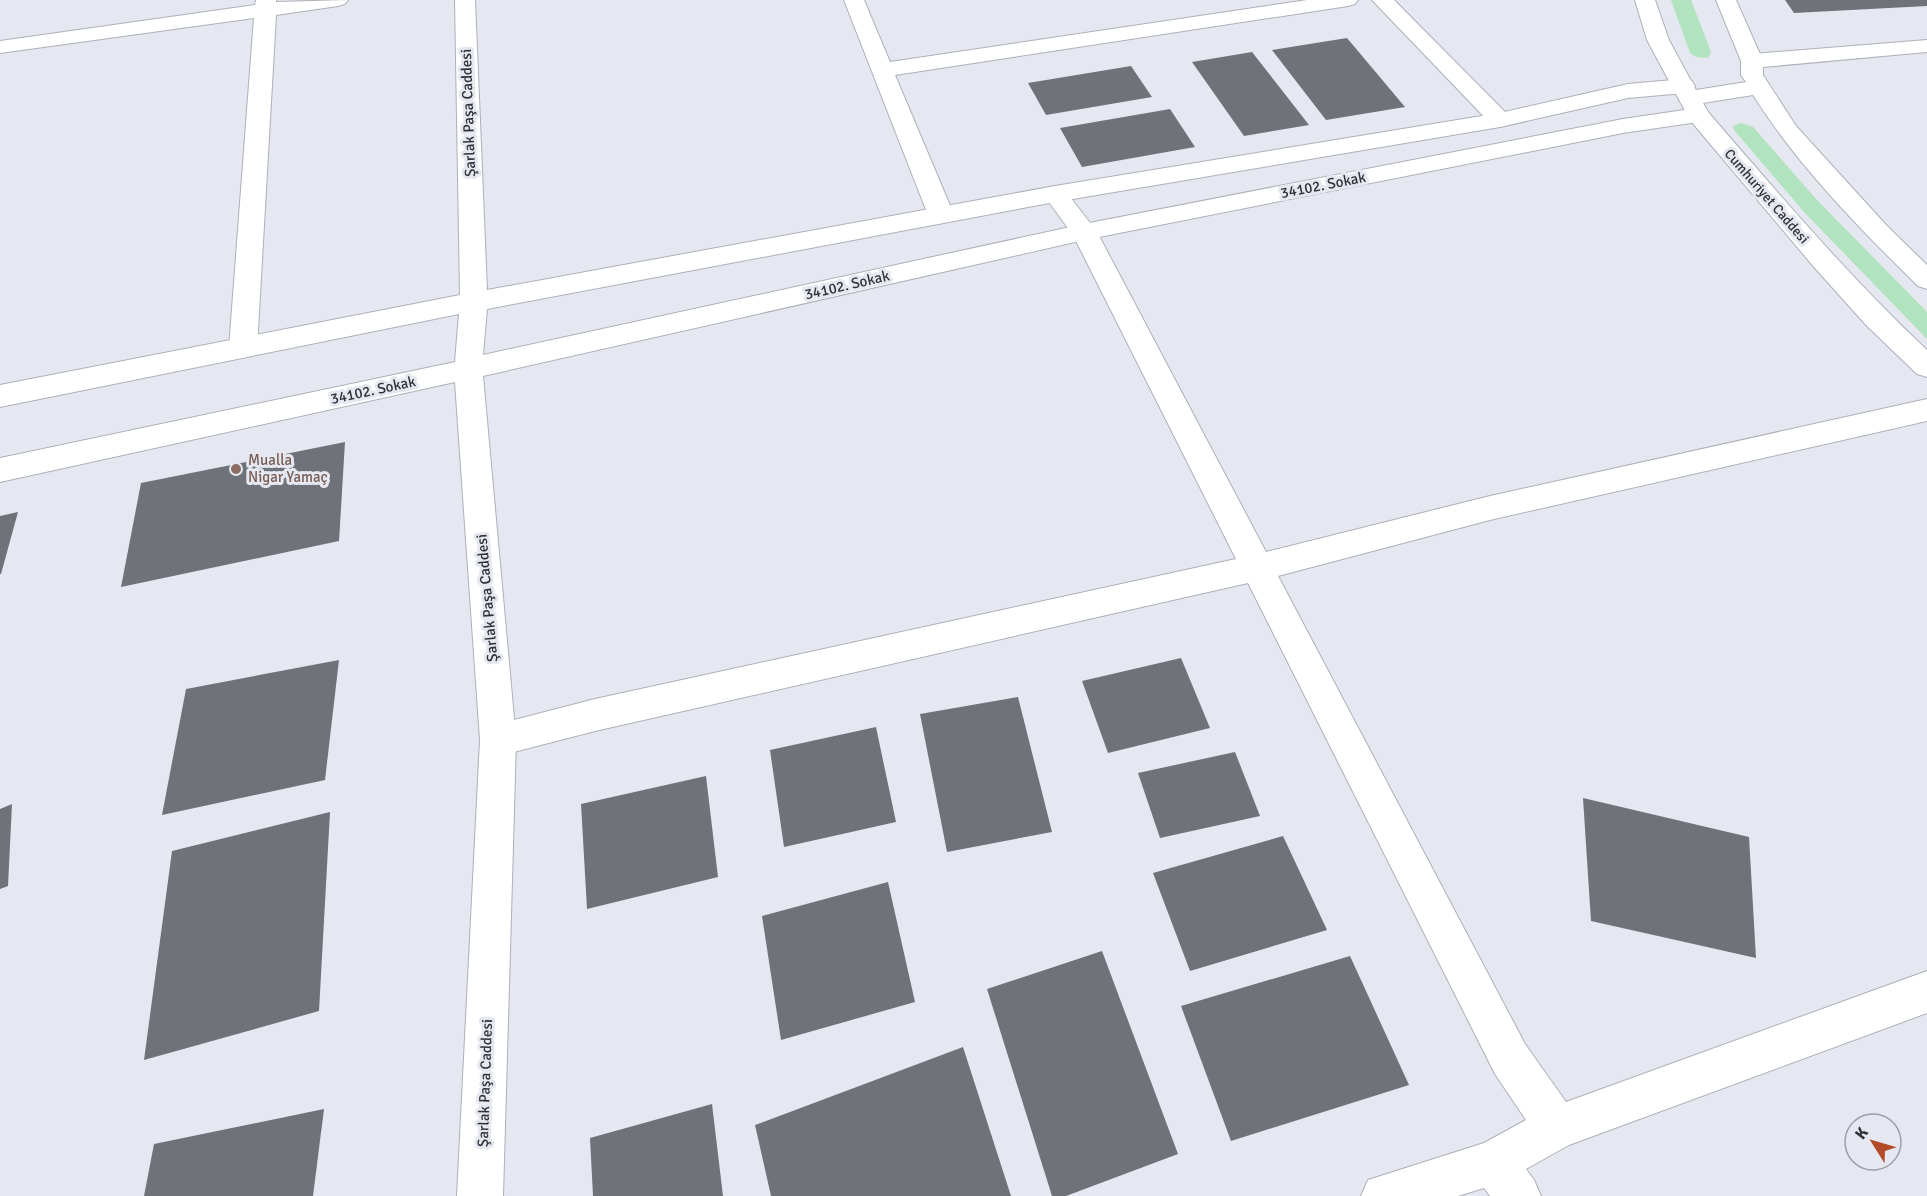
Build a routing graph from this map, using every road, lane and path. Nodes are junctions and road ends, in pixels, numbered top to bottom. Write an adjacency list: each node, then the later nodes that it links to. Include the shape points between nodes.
1 (338, 0): 8 (street)
2 (465, 0): 20 (street, Şarlak Paşa Caddesi)
3 (854, 0): 12 (street)
4 (1348, 0): 12 (street)
5 (1382, 0): 15 (street)
6 (1646, 0): 14 (street, Cumhuriyet Caddesi, via 1658,40)
7 (1726, 0): 11 (street)
8 (265, 6): 9 (street); 21 (street)
9 (0, 46)
10 (1927, 46): 11 (street)
11 (1752, 61): 13 (street, via 1752,75)
12 (883, 70): 17 (street)
13 (1759, 87): 14 (street); 19 (street, via 1787,130 1878,232)
14 (1690, 100): 15 (street, via 1628,91); 18 (street, 34102. Sokak, via 1623,126); 22 (street, Cumhuriyet Caddesi, via 1823,261)
15 (1500, 120): 16 (street)
16 (1055, 194): 17 (street); 18 (street)
17 (941, 215): 20 (street)
18 (1084, 232): 23 (street, 34102. Sokak); 27 (street)
19 (1927, 280)
20 (474, 303): 21 (street); 23 (street, Şarlak Paşa Caddesi)
21 (243, 348): 24 (street)
22 (1927, 367)
23 (468, 369): 26 (street, 34102. Sokak); 28 (street, Şarlak Paşa Caddesi)
24 (0, 396)
25 (1927, 410): 27 (street, via 1490,508)
26 (0, 470)
27 (1257, 568): 28 (street, via 607,712); 30 (street, via 1510,1059)
28 (498, 740): 32 (street, Şarlak Paşa Caddesi)
29 (1927, 992): 30 (street)
30 (1557, 1127): 31 (street)
31 (1506, 1179): 33 (street)
32 (480, 1196)
33 (1384, 1196)

